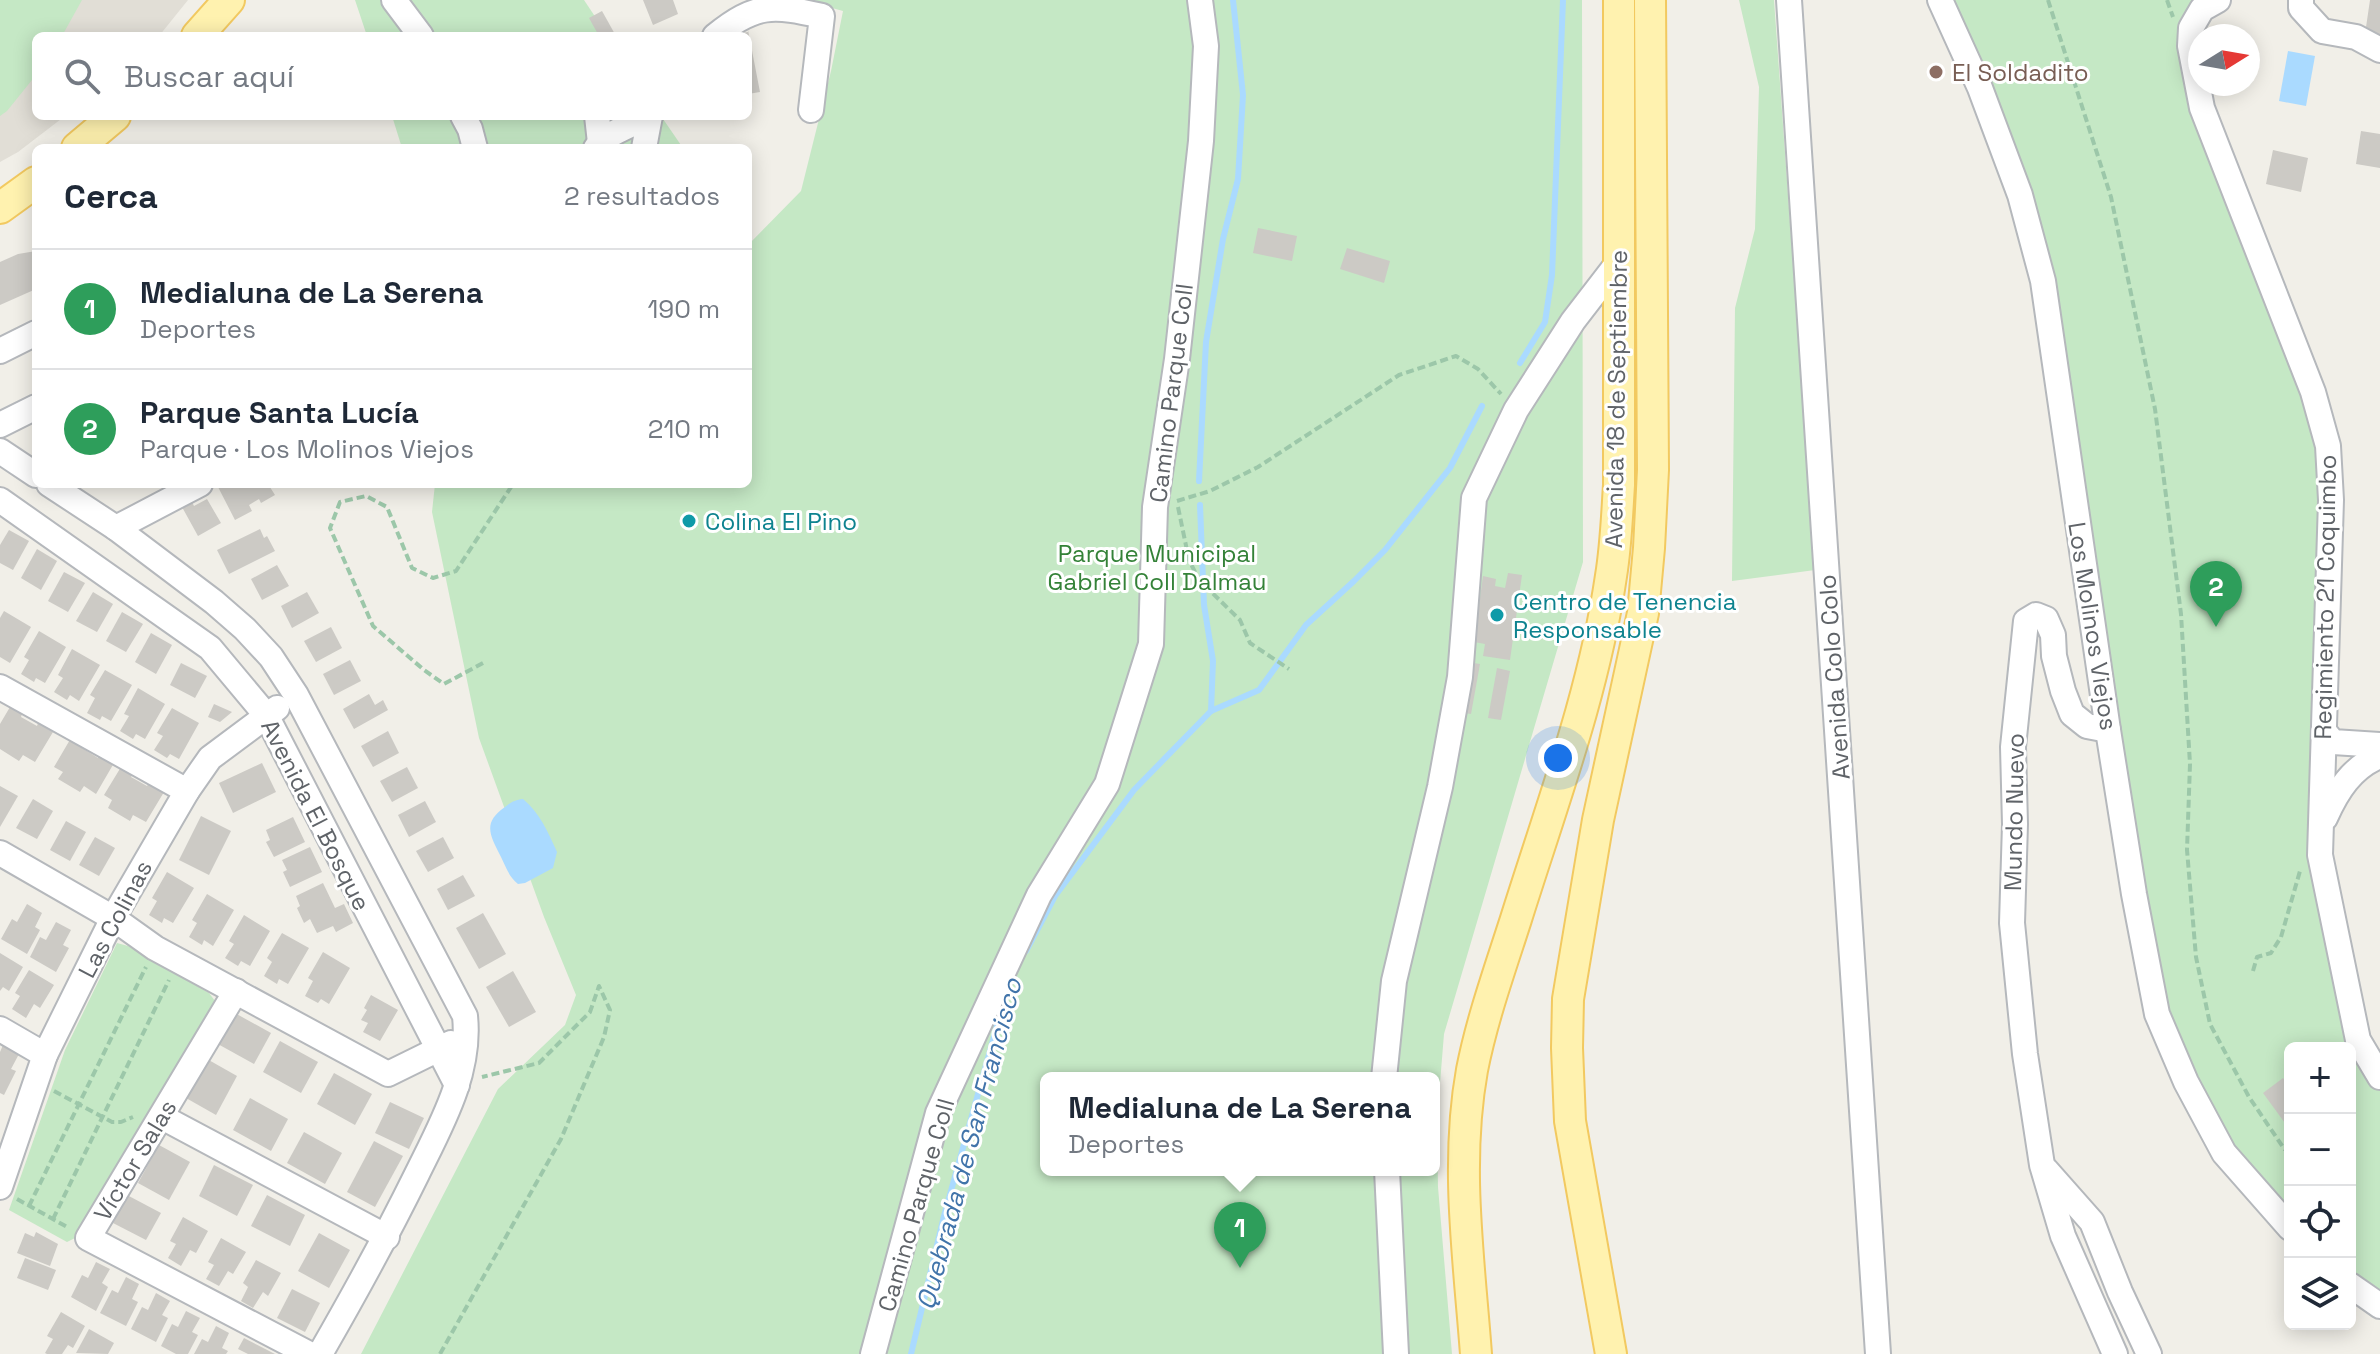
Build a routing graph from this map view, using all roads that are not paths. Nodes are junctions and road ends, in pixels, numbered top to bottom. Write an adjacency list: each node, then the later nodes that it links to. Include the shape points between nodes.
1 (229, 0): 10 (main road)
2 (394, 0): 11 (street)
3 (1200, 0): 69 (street, Camino Parque Coll, via 1206,46 1201,141 1151,644 1107,784 1039,895 938,1113)
4 (1619, 0): 29 (main road, Avenida 18 de Septiembre)
5 (1650, 0): 72 (main road, Avenida 18 de Septiembre, via 1649,548 1643,613 1598,820 1568,999 1570,1121)
6 (1789, 0): 73 (street, Avenida Colo Colo)
7 (1940, 0): 43 (street, Los Molinos Viejos, via 2020,195 2043,281)
8 (2218, 0): 44 (street, Regimiento 21 Coquimbo, via 2202,9 2191,28 2202,108 2313,392 2328,446)
9 (2298, 3): 13 (street, via 2322,31 2356,37)
10 (201, 32)
11 (418, 32)
12 (720, 32): 14 (street, via 753,11 785,8 822,16)
13 (2380, 50)
14 (811, 110)
15 (110, 120): 20 (main road)
16 (465, 120): 21 (street)
17 (597, 120): 22 (street)
18 (643, 120): 23 (street)
19 (649, 120): 24 (street)
20 (82, 144)
21 (474, 144)
22 (598, 144)
23 (600, 144)
24 (645, 144)
25 (32, 185): 27 (main road)
26 (32, 185): 28 (main road)
27 (0, 195)
28 (0, 208)
29 (1620, 260): 56 (street, via 1516,410 1474,498 1460,677 1394,981); 71 (main road, Avenida 18 de Septiembre, via 1618,496 1607,599 1580,713 1479,1041 1468,1098 1464,1161)
30 (32, 335): 31 (street)
31 (0, 351)
32 (32, 409): 33 (street)
33 (0, 425)
34 (0, 451): 35 (street)
35 (32, 472)
36 (55, 488): 39 (street, Avenida El Bosque)
37 (192, 488): 39 (street)
38 (0, 500): 42 (street, Avenida El Bosque, via 210,648)
39 (116, 528): 41 (street, Avenida El Bosque, via 245,629)
40 (0, 687): 47 (street)
41 (296, 695): 42 (street, Las Colinas); 53 (street, Avenida El Bosque, via 465,1016)
42 (266, 715): 47 (street, Las Colinas, via 210,758); 54 (street, Avenida El Bosque)
43 (2108, 730): 60 (street, Mundo Nuevo, via 2087,726 2072,714 2046,619 2036,615 2026,621 2013,747 2012,923); 63 (street, Los Molinos Viejos, via 2157,1014 2224,1153)
44 (2324, 731): 45 (street, via 2333,742); 48 (street, Regimiento 21 Coquimbo)
45 (2380, 745)
46 (2380, 756): 48 (street, via 2337,790)
47 (187, 791): 50 (street, Las Colinas)
48 (2321, 827): 57 (street, Regimiento 21 Coquimbo, via 2320,855 2358,1040)
49 (0, 853): 50 (street)
50 (113, 918): 51 (street, via 155,948); 55 (street, Las Colinas)
51 (236, 991): 54 (street, via 388,1074); 59 (street, Víctor Salas)
52 (0, 1029): 55 (street)
53 (466, 1029): 54 (street, via 464,1036); 58 (street, Avenida El Bosque)
54 (437, 1049): 58 (street, Avenida El Bosque)
55 (45, 1055): 62 (street, Las Colinas)
56 (1385, 1072)
57 (2380, 1077)
58 (457, 1085): 64 (street, Avenida El Bosque)
59 (162, 1117): 64 (street); 67 (street, Víctor Salas, via 88,1238)
60 (2042, 1165): 74 (street, Mundo Nuevo, via 2063,1236); 75 (street, via 2092,1222)
61 (1387, 1176): 70 (street)
62 (5, 1190)
63 (2284, 1221)
64 (387, 1237): 68 (street, Avenida El Bosque)
65 (2356, 1289): 66 (street)
66 (2380, 1306)
67 (309, 1354)
68 (320, 1354)
69 (873, 1354)
70 (1396, 1354)
71 (1476, 1354)
72 (1611, 1354)
73 (1878, 1354)
74 (2115, 1354)
75 (2149, 1354)

